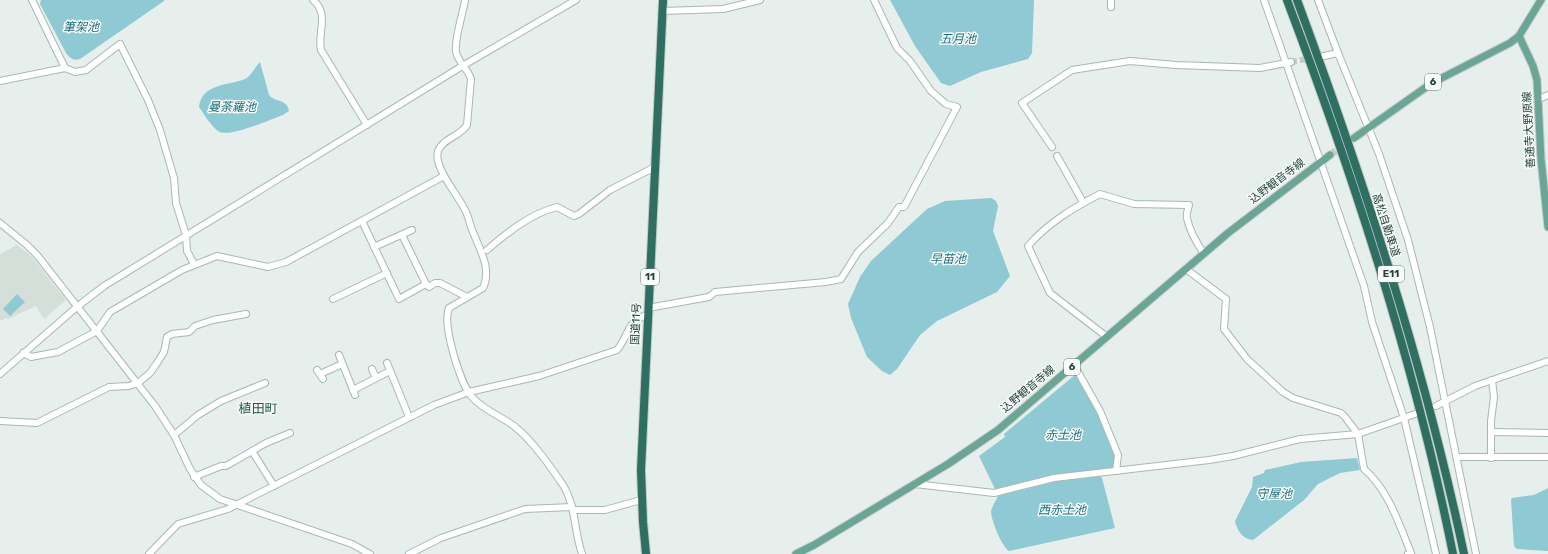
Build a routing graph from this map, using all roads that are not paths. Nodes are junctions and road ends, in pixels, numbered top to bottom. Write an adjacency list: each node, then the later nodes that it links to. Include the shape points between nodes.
1 (32, 0): 19 (street)
2 (313, 0): 23 (street, via 322,14 321,50)
3 (465, 0): 18 (street, via 456,46 458,57)
4 (576, 0): 18 (street)
5 (663, 0): 13 (highway, 国道11号 / 11)
6 (760, 0): 13 (street, via 723,9)
7 (874, 0): 49 (street, via 897,48 910,61 931,91 946,104 957,106 904,207 899,207 888,223 858,252 841,279 715,292 709,297)
8 (1264, 0): 17 (street)
9 (1287, 0): 98 (highway, 高松自動車道 / E11, via 1356,192 1388,297 1413,383)
10 (1297, 0): 99 (highway, 高松自動車道 / E11, via 1398,297 1423,381)
11 (1318, 0): 15 (street)
12 (1541, 0): 14 (main road, 6)
13 (662, 11): 30 (highway, 国道11号 / 11)
14 (1519, 36): 22 (main road, 善通寺大野原線, via 1533,66); 24 (main road, 6, via 1432,83)
15 (1338, 53): 16 (street); 24 (street)
16 (1324, 56)
17 (1288, 63): 26 (street, via 1260,68 1128,61 1072,70 1022,103); 29 (street)
18 (464, 65): 23 (street); 31 (street, via 471,79 468,125 444,142 438,152)
19 (65, 68): 20 (street); 37 (street, via 75,72 86,70 120,44 160,130 174,178 176,203)
20 (0, 81)
21 (1548, 94): 22 (street)
22 (1538, 99): 35 (main road, 善通寺大野原線)
23 (367, 125): 37 (street)
24 (1369, 128): 25 (main road, 6); 68 (street, via 1408,240 1430,327)
25 (1354, 138)
26 (1052, 146)
27 (1330, 155): 29 (main road, 込野観音寺線 / 6)
28 (1057, 156): 32 (street)
29 (1320, 162): 41 (main road, 込野観音寺線 / 6, via 1252,213); 72 (street, via 1364,286 1372,322)
30 (655, 167): 40 (street, via 610,190 579,214 574,216 557,207 543,212 509,231); 49 (highway, 国道11号 / 11)
31 (444, 176): 33 (street); 46 (street, via 466,211 487,269 483,288)
32 (1083, 202): 41 (street, via 1100,194 1134,204 1189,205 1186,217 1195,241); 52 (street, via 1049,224 1028,246 1050,293)
33 (362, 221): 39 (street); 42 (street, via 286,262 272,266 246,264 221,256)
34 (0, 223): 48 (street, via 37,255)
35 (1548, 227)
36 (412, 230): 38 (street)
37 (186, 235): 42 (street, via 187,251); 48 (street, via 104,286)
38 (402, 235): 39 (street); 45 (street)
39 (374, 247): 44 (street)
40 (487, 250)
41 (1204, 254): 43 (main road, 込野観音寺線 / 6)
42 (194, 264): 51 (street, via 110,312)
43 (1186, 270): 52 (main road, 込野観音寺線 / 6); 77 (street, via 1226,299 1224,329 1257,369 1293,398 1341,413)
44 (387, 274): 45 (street, via 399,299); 47 (street)
45 (426, 284): 46 (street, via 429,287 440,283)
46 (467, 297): 67 (street, via 449,308 448,315 453,352)
47 (333, 299)
48 (78, 306): 51 (street); 53 (street)
49 (648, 311): 67 (street, via 634,321 617,350 539,376); 87 (highway, 国道11号 / 11)
50 (246, 314): 65 (street, via 214,320 195,326 188,332 167,336 164,352 150,373)
51 (97, 331): 53 (street, via 58,352 31,357); 65 (street)
52 (1107, 337): 58 (main road, 込野観音寺線 / 6)
53 (23, 354): 61 (street)
54 (339, 356): 57 (street)
55 (1548, 361): 64 (street)
56 (387, 363): 60 (street)
57 (342, 364): 62 (street); 63 (street, via 354,392)
58 (1074, 365): 83 (street, via 1100,411 1118,455); 85 (main road, 込野観音寺線 / 6, via 982,442)
59 (372, 369): 63 (street)
60 (390, 371): 63 (street); 71 (street)
61 (0, 374)
62 (320, 374)
63 (376, 378)
64 (1492, 380): 68 (street); 74 (street, via 1494,397)
65 (138, 383): 73 (street, via 109,387 37,423); 78 (street)
66 (265, 383): 78 (street, via 221,401 198,415)
67 (469, 392): 71 (street); 89 (street, via 478,403 518,430 560,481)
68 (1444, 403): 69 (street); 80 (street)
69 (1436, 406)
70 (1414, 414): 72 (street)
71 (409, 417): 86 (street)
72 (1404, 418): 77 (street); 97 (street)
73 (0, 421)
74 (1491, 432): 75 (street); 82 (street)
75 (1548, 433)
76 (290, 434): 79 (street)
77 (1358, 434): 83 (street, via 1300,440 1209,460); 96 (street, via 1364,469 1374,478 1391,507 1411,552)
78 (174, 435): 84 (street)
79 (252, 451): 84 (street, via 226,466); 86 (street)
80 (1458, 457): 82 (street); 100 (street)
81 (1548, 457): 82 (street)
82 (1491, 458)
83 (1116, 471): 85 (street, via 1054,478 994,493)
84 (194, 477): 88 (street, via 212,494)
85 (914, 484): 95 (main road, 込野観音寺線 / 6)
86 (274, 486): 88 (street)
87 (641, 500): 89 (street, via 605,510); 94 (highway, 国道11号 / 11)
88 (236, 504): 90 (street, via 178,524); 91 (street, via 352,544)
89 (573, 508): 92 (street, via 525,509 441,538); 93 (street)
90 (149, 554)
91 (370, 554)
92 (409, 554)
93 (582, 554)
94 (646, 554)
95 (796, 554)
96 (1408, 554)
97 (1436, 554)
98 (1453, 554)
99 (1464, 554)
100 (1476, 554)

